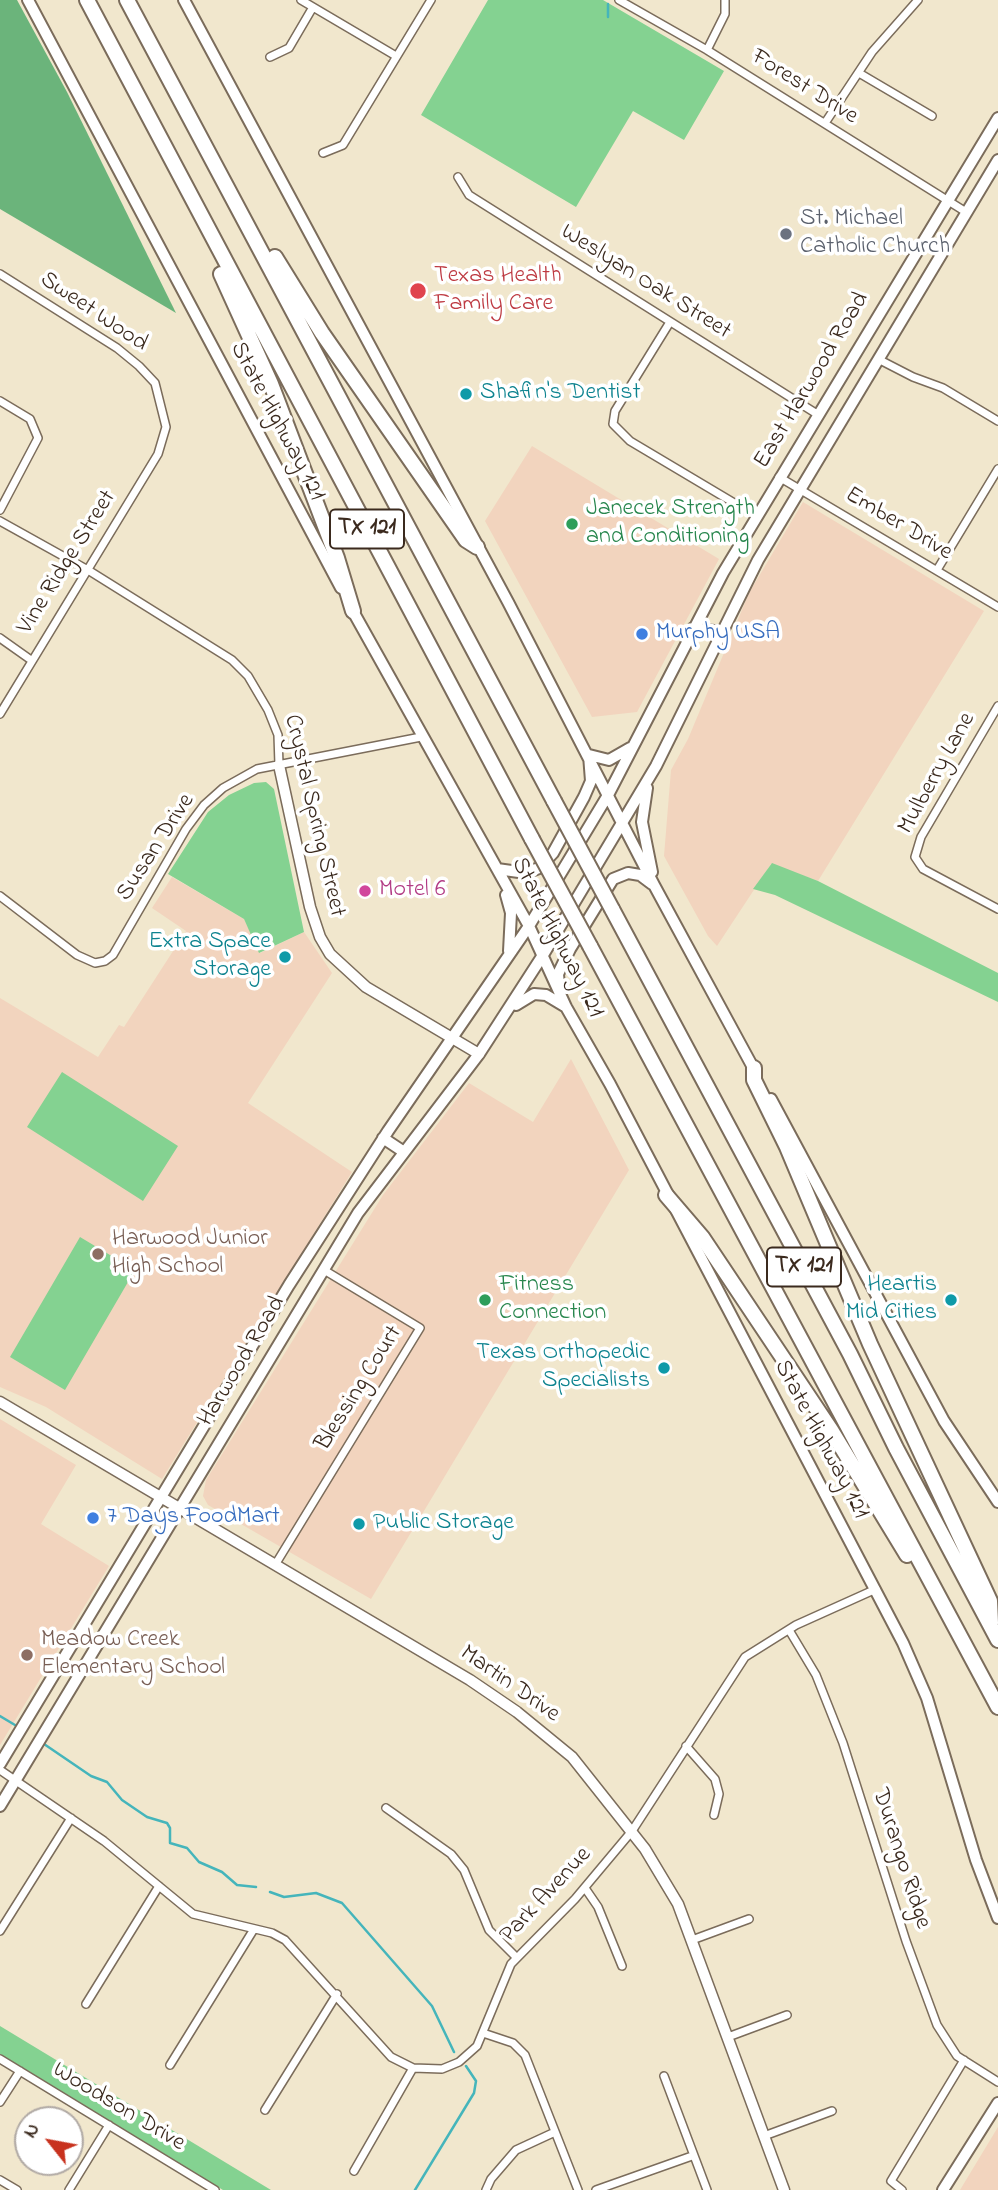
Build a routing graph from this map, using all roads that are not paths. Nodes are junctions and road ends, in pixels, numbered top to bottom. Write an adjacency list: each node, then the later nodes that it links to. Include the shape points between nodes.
1 (28, 0): 46 (main road, State Highway 121)
2 (87, 0): 24 (highway, TX 121)
3 (127, 0): 23 (highway, TX 121)
4 (184, 0): 42 (main road)
5 (302, 0): 10 (street)
6 (431, 0): 12 (street)
7 (619, 0): 11 (street, Forest Drive)
8 (725, 0): 11 (street, via 725,14)
9 (919, 0): 14 (street)
10 (313, 7): 12 (street); 13 (street, via 289,48)
11 (707, 50): 17 (street, Forest Drive)
12 (396, 56): 18 (street, via 343,145)
13 (270, 57)
14 (859, 73): 15 (street); 17 (street)
15 (932, 116)
16 (998, 118): 21 (main road, East Harwood Road)
17 (824, 123): 21 (street, Forest Drive)
18 (323, 153)
19 (998, 160): 22 (main road, East Harwood Road)
20 (458, 177): 28 (street, Weslyan Oak Street, via 469,195)
21 (948, 201): 22 (street, Forest Drive); 25 (main road, East Harwood Road)
22 (966, 212): 27 (main road, East Harwood Road)
23 (243, 214): 42 (highway, via 466,540); 89 (highway, TX 121, bridge)
24 (202, 220): 46 (highway, via 211,251 276,397); 85 (highway, TX 121, bridge)
25 (909, 264): 27 (main road); 29 (main road, East Harwood Road)
26 (0, 274): 35 (street, Sweet Wood, via 139,366 155,383)
27 (928, 277): 30 (main road, East Harwood Road)
28 (670, 322): 32 (street, Weslyan Oak Street); 40 (street, via 615,411 613,424 629,441)
29 (858, 347): 30 (main road); 32 (main road, East Harwood Road)
30 (878, 359): 33 (street, via 943,388); 34 (main road, East Harwood Road)
31 (0, 401): 39 (street, via 30,419 38,438)
32 (817, 414): 34 (main road); 37 (main road, East Harwood Road)
33 (998, 421)
34 (838, 426): 38 (main road, East Harwood Road)
35 (164, 431): 43 (street, Vine Ridge Street, via 158,454)
36 (998, 469): 44 (street)
37 (779, 477): 38 (street, Ember Drive); 40 (main road, East Harwood Road)
38 (800, 489): 44 (street, Ember Drive); 48 (main road, East Harwood Road)
39 (0, 510)
40 (756, 516): 47 (main road, East Harwood Road)
41 (0, 521): 43 (street, Crystal Spring Street)
42 (477, 547): 55 (main road)
43 (88, 570): 50 (street, Vine Ridge Street); 56 (street, Crystal Spring Street, via 215,647 248,676 278,735)
44 (937, 570): 45 (street, Ember Drive)
45 (998, 607)
46 (353, 611): 53 (main road, State Highway 121)
47 (693, 628): 48 (main road); 54 (main road, East Harwood Road)
48 (720, 632): 57 (main road, East Harwood Road)
49 (0, 638): 50 (street)
50 (31, 660): 52 (street, Vine Ridge Street)
51 (998, 706): 63 (street, Mulberry Lane, via 920,837 916,861)
52 (0, 714)
53 (421, 737): 56 (street, Susan Drive); 60 (main road, State Highway 121)
54 (630, 748): 55 (main road, via 609,760); 58 (main road, East Harwood Road)
55 (589, 755): 58 (main road); 60 (main road, via 591,781 553,853 526,873)
56 (279, 765): 62 (street, Susan Drive, via 245,776 204,805 113,955 105,961 95,963 77,955); 69 (street, Crystal Spring Street, via 320,937 366,987)
57 (656, 766): 59 (main road, East Harwood Road); 61 (main road, via 643,798 642,822)
58 (608, 795): 59 (main road); 64 (main road, East Harwood Road)
59 (622, 822): 61 (main road); 66 (main road, East Harwood Road)
60 (497, 869): 64 (main road, State Highway 121); 65 (main road, via 512,913)
61 (654, 885): 67 (main road, via 628,873 613,879 558,974); 71 (main road)
62 (0, 896)
63 (998, 909)
64 (529, 926): 65 (main road, Harwood Road); 66 (main road, State Highway 121)
65 (509, 955): 69 (main road, Harwood Road)
66 (543, 955): 67 (main road, State Highway 121); 68 (main road, Harwood Road)
67 (566, 1007): 68 (main road, via 546,995 534,994 523,998); 74 (main road, State Highway 121)
68 (502, 1019): 70 (main road, Harwood Road)
69 (453, 1041): 70 (street, Crystal Spring Street); 72 (main road, Harwood Road)
70 (479, 1054): 73 (main road, Harwood Road)
71 (754, 1068): 81 (main road, via 944,1421); 89 (highway, via 754,1080 870,1344 990,1601)
72 (383, 1138): 73 (main road); 75 (main road, Harwood Road)
73 (404, 1152): 76 (main road, Harwood Road, via 358,1213)
74 (666, 1195): 84 (main road, State Highway 121); 85 (highway, via 702,1237 823,1419 920,1577)
75 (306, 1259): 76 (main road); 77 (main road, Harwood Road)
76 (324, 1270): 78 (main road, Harwood Road); 83 (street, Blessing Court, via 420,1328)
77 (239, 1369): 78 (main road); 80 (main road, Harwood Road)
78 (254, 1385): 82 (main road, Harwood Road)
79 (0, 1402): 80 (street, Martin Drive)
80 (161, 1498): 82 (street, Martin Drive); 86 (main road, Harwood Road)
81 (998, 1502)
82 (179, 1508): 83 (street, Martin Drive); 87 (main road, Harwood Road)
83 (275, 1565): 99 (street, Martin Drive, via 517,1712 572,1757)
84 (876, 1589): 88 (street, Park Avenue); 102 (main road, State Highway 121, via 927,1698)
85 (937, 1590): 90 (highway, TX 121)
86 (103, 1593): 87 (main road); 92 (main road, Harwood Road)
87 (121, 1604): 94 (main road, Harwood Road)
88 (789, 1630): 91 (street, Park Avenue, via 745,1657); 115 (street, Durango Ridge, via 816,1675 843,1743 937,2025)
89 (995, 1634)
90 (998, 1707)
91 (686, 1746): 97 (street, via 715,1779 719,1794); 99 (street, Park Avenue)
92 (0, 1764)
93 (0, 1770): 94 (street)
94 (15, 1780): 95 (main road, Harwood Road); 98 (street)
95 (0, 1806)
96 (386, 1808): 107 (street, via 451,1854 464,1870 489,1930)
97 (715, 1815)
98 (71, 1818): 100 (street); 105 (street)
99 (632, 1831): 101 (street, Park Avenue); 106 (street, Martin Drive, via 671,1891)
100 (159, 1886): 104 (street, via 198,1917); 110 (street)
101 (585, 1888): 107 (street, Park Avenue); 108 (street, via 598,1907)
102 (998, 1918)
103 (749, 1919): 106 (street)
104 (254, 1929): 109 (street, via 291,1944); 116 (street)
105 (0, 1931)
106 (692, 1940): 113 (street, Martin Drive)
107 (516, 1957): 112 (street, Park Avenue)
108 (622, 1966)
109 (337, 1994): 117 (street, via 391,2057); 123 (street)
110 (86, 2004)
111 (788, 2015): 113 (street)
112 (484, 2033): 117 (street, Park Avenue, via 459,2062 433,2070); 126 (street, via 513,2043 525,2055)
113 (728, 2037): 127 (street, Martin Drive)
114 (0, 2059): 118 (street, Woodson Drive)
115 (964, 2060): 120 (street, Durango Ridge); 139 (street, via 891,2181)
116 (170, 2064)
117 (413, 2068): 129 (street)
118 (20, 2071): 121 (street); 125 (street, Woodson Drive)
119 (664, 2076): 128 (street)
120 (998, 2082)
121 (0, 2102)
122 (998, 2103): 140 (main road)
123 (265, 2110)
124 (832, 2111): 127 (street)
125 (109, 2125): 132 (street); 133 (street, Woodson Drive)
126 (555, 2132): 134 (street, via 516,2150); 135 (street)
127 (764, 2136): 138 (street, Martin Drive)
128 (692, 2156): 136 (street); 137 (street)
129 (354, 2171)
130 (0, 2180): 131 (street)
131 (17, 2190)
132 (69, 2190)
133 (215, 2190)
134 (486, 2190)
135 (578, 2190)
136 (596, 2190)
137 (707, 2190)
138 (784, 2190)
139 (902, 2190)
140 (943, 2190)

